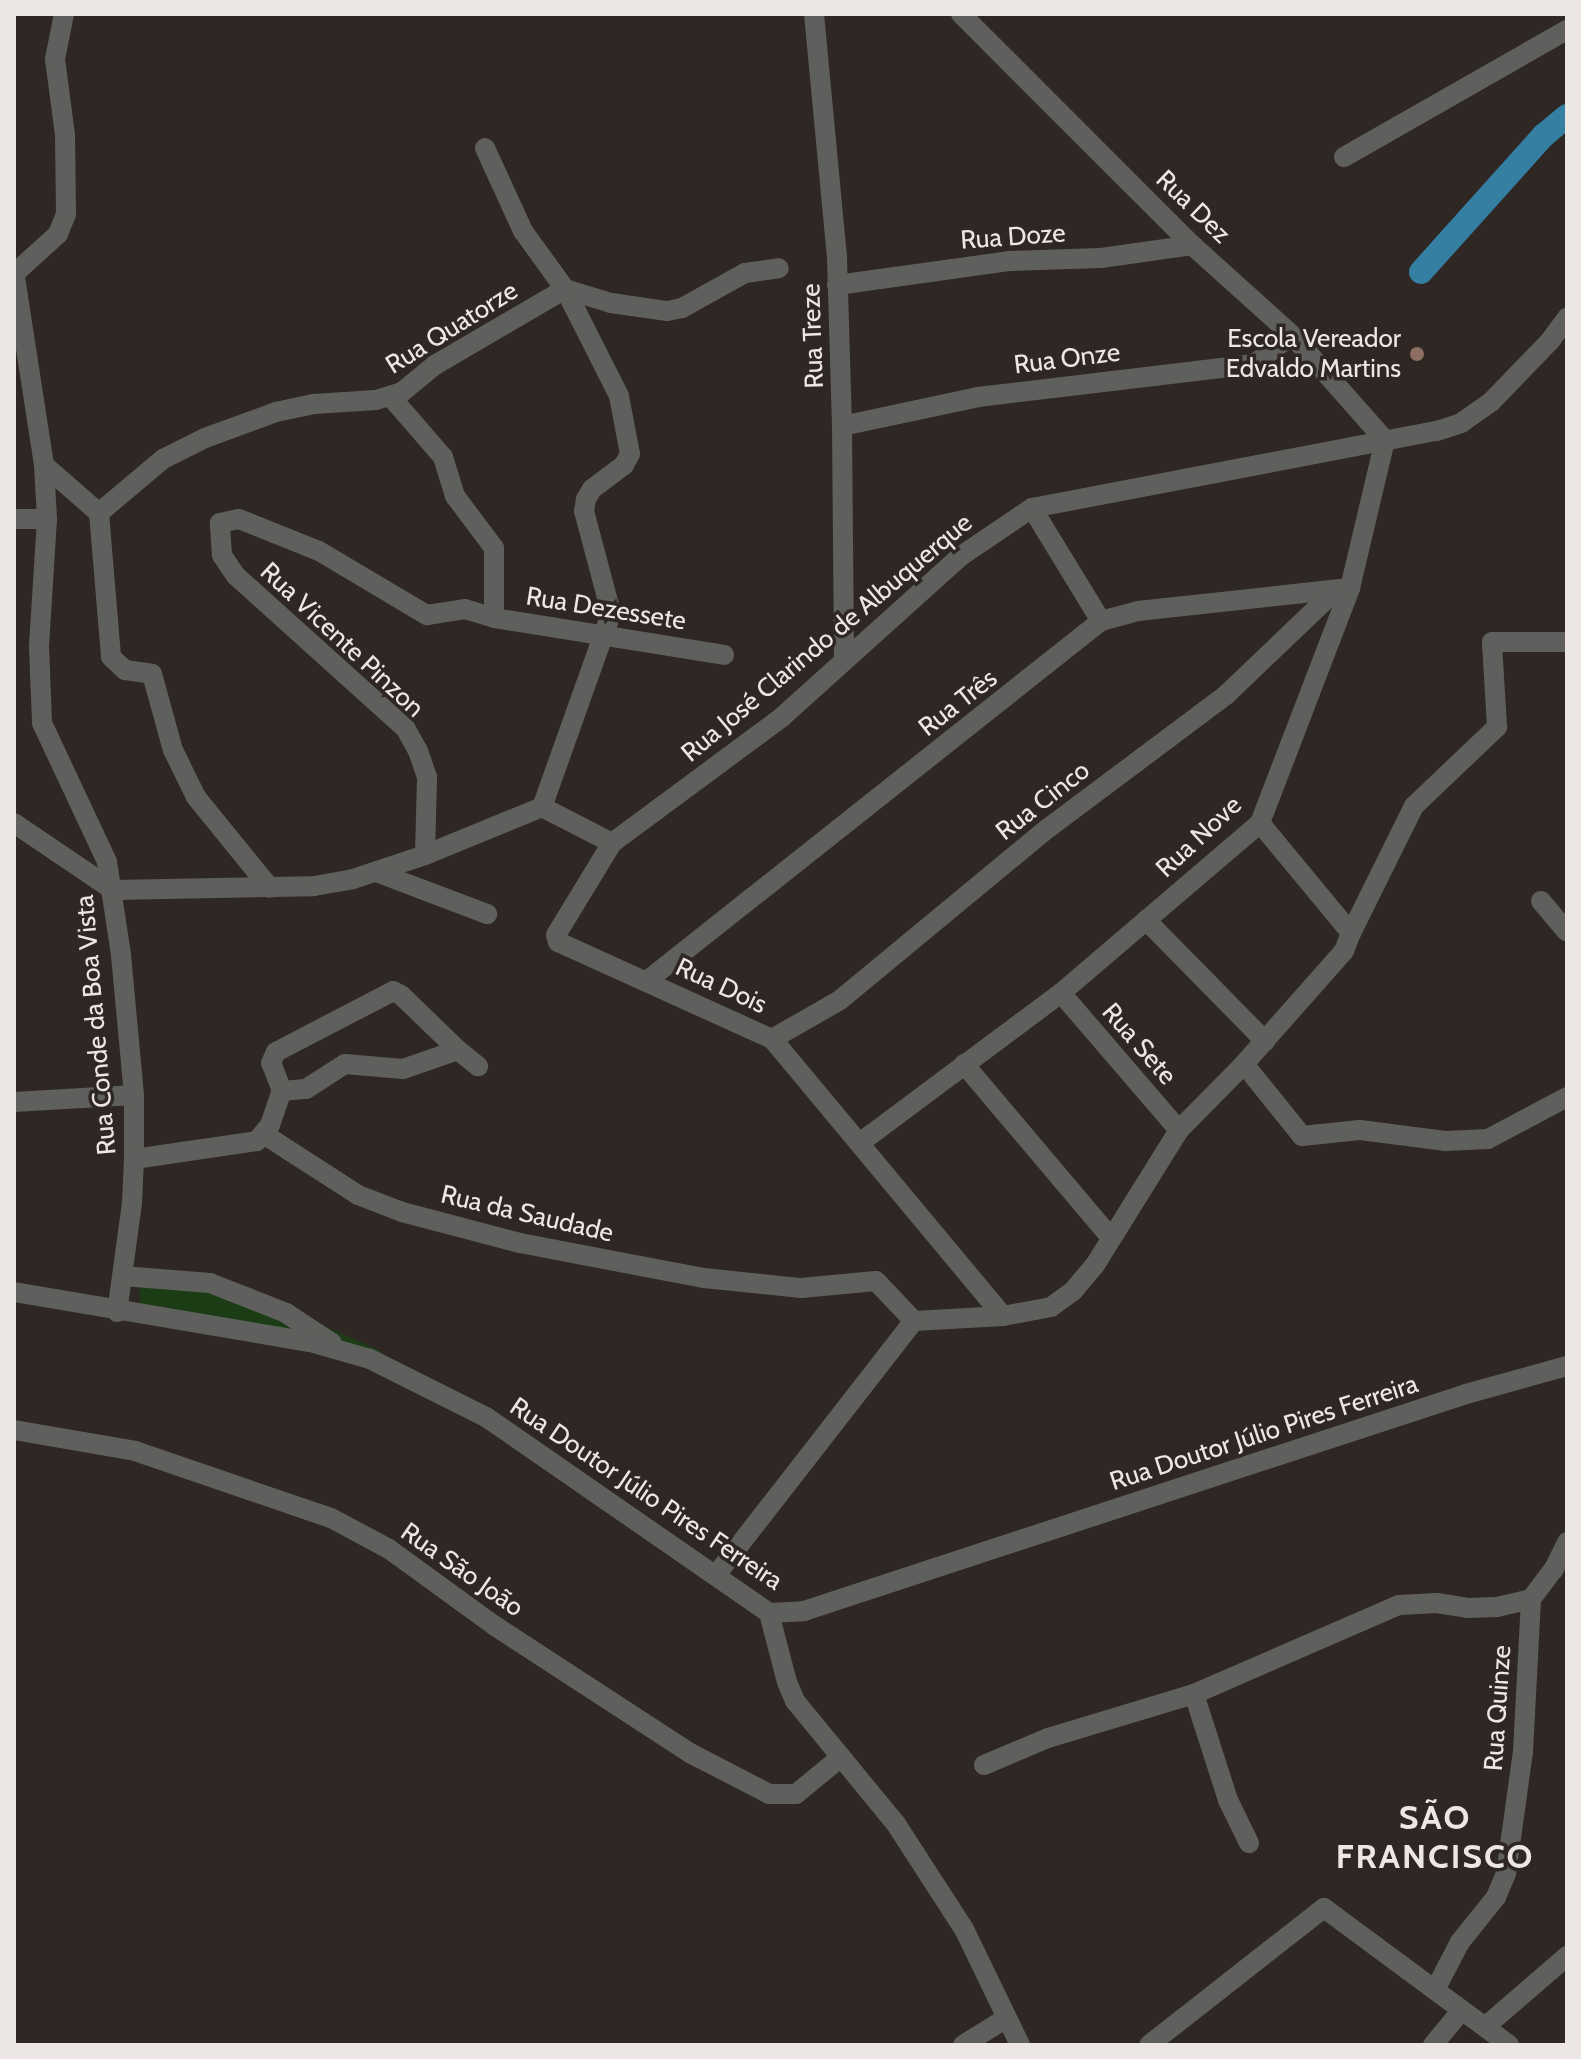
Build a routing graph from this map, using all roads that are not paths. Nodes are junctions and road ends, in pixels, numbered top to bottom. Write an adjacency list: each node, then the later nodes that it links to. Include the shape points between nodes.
1 (64, 14): 9 (street, via 55,59 65,135 66,214 58,234)
2 (814, 14): 10 (street, Rua Treze)
3 (961, 14): 7 (street, Rua Dez)
4 (1567, 30): 6 (street)
5 (485, 148): 11 (street, via 523,231)
6 (1344, 157)
7 (1192, 245): 10 (street, Rua Doze, via 1101,258 1010,261); 13 (street, Rua Dez)
8 (779, 268): 11 (street, via 745,273 667,311)
9 (14, 272): 17 (street, Rua Conde da Boa Vista)
10 (837, 285): 15 (street, Rua Treze)
11 (565, 289): 14 (street, Rua Quatorze); 25 (street, via 619,396 630,454 624,465 592,489 584,511 609,605)
12 (1567, 318): 16 (street, Rua José Clarindo de Albuquerque, via 1491,402 1461,423)
13 (1292, 335): 15 (street, Rua Onze, via 1246,365 978,397); 16 (street, Rua Dez)
14 (391, 397): 19 (street, Rua Quatorze, via 314,404 261,418 163,459); 23 (street, Rua Dezessete, via 443,457 455,496 494,548)
15 (842, 426): 28 (street, Rua Treze)
16 (1385, 440): 18 (street, Rua José Clarindo de Albuquerque); 22 (street, Rua Nove)
17 (44, 465): 19 (street); 21 (street, Rua Conde da Boa Vista)
18 (1032, 508): 24 (street); 28 (street, Rua José Clarindo de Albuquerque, via 961,556)
19 (99, 513): 35 (street, via 111,657 125,670 152,674 173,750 196,797)
20 (14, 519): 21 (street)
21 (47, 519): 36 (street, Rua Conde da Boa Vista, via 39,647 42,723 107,862)
22 (1343, 589): 24 (street, Rua Três, via 1138,611); 31 (street, Rua Nove); 45 (street, Rua Cinco, via 1226,695 1047,829 840,1000)
23 (494, 618): 25 (street, Rua Dezessete); 33 (street, Rua Vicente Pinzon, via 465,609 427,615 319,551 239,519 220,523 222,555 236,576 405,728 427,777)
24 (1101, 621): 43 (street, Rua Três)
25 (604, 635): 27 (street, Rua Dezessete); 29 (street)
26 (1567, 642): 41 (street, via 1492,642 1497,727 1414,806)
27 (724, 655)
28 (844, 658): 32 (street, Rua José Clarindo de Albuquerque, via 782,717)
29 (542, 807): 32 (street); 33 (street)
30 (14, 823): 36 (street)
31 (1260, 823): 39 (street, Rua Nove); 41 (street)
32 (612, 843): 42 (street, Rua José Clarindo de Albuquerque)
33 (425, 855): 34 (street)
34 (376, 872): 35 (street, via 314,886); 38 (street)
35 (270, 888): 36 (street)
36 (113, 890): 52 (street, Rua Conde da Boa Vista)
37 (1541, 901): 40 (street)
38 (487, 914)
39 (1146, 920): 44 (street, Rua Nove); 46 (street)
40 (1567, 932)
41 (1351, 933): 46 (street, via 1344,951)
42 (556, 939): 43 (street, Rua Dois)
43 (648, 980): 45 (street, Rua Dois)
44 (1061, 993): 48 (street, Rua Nove); 55 (street, Rua Sete)
45 (772, 1039): 57 (street)
46 (1265, 1041): 49 (street)
47 (458, 1050): 50 (street); 51 (street, via 403,1069 345,1064 306,1089); 51 (street, via 393,991 276,1052 271,1063)
48 (964, 1064): 57 (street, Rua Nove); 59 (street)
49 (1244, 1064): 53 (street, via 1302,1136 1360,1130 1446,1141 1488,1139); 55 (street)
50 (478, 1066)
51 (282, 1091): 56 (street)
52 (134, 1095): 54 (street); 58 (street, Rua Conde da Boa Vista)
53 (1567, 1097)
54 (14, 1102)
55 (1179, 1130): 59 (street)
56 (265, 1135): 58 (street, via 257,1141); 64 (street, Rua da Saudade, via 358,1195 402,1212 520,1243 704,1278 801,1288 876,1281)
57 (861, 1142): 63 (street)
58 (134, 1159): 60 (street, Rua Conde da Boa Vista)
59 (1111, 1238): 63 (street, via 1073,1291 1051,1307)
60 (123, 1276): 62 (street, Rua Conde da Boa Vista); 65 (street, via 210,1283 286,1313)
61 (14, 1292): 62 (street, Rua Doutor Júlio Pires Ferreira)
62 (117, 1312): 65 (street, Rua Doutor Júlio Pires Ferreira)
63 (1003, 1316): 64 (street)
64 (914, 1321): 70 (street)
65 (342, 1349): 70 (street, Rua Doutor Júlio Pires Ferreira, via 486,1417)
66 (1567, 1366): 72 (street, Rua Doutor Júlio Pires Ferreira, via 1466,1394 804,1611)
67 (14, 1430): 74 (street, Rua São João, via 135,1451 331,1518 389,1549 495,1626 690,1753 769,1794 796,1794)
68 (1567, 1542): 69 (street)
69 (1560, 1571): 71 (street)
70 (716, 1575): 72 (street, Rua Doutor Júlio Pires Ferreira)
71 (1531, 1599): 73 (street, via 1497,1607 1399,1605); 79 (street, Rua Quinze, via 1523,1752 1509,1862 1496,1897 1460,1942)
72 (769, 1613): 74 (street, via 795,1701)
73 (1194, 1694): 75 (street, via 1048,1738); 76 (street, via 1228,1800)
74 (841, 1757): 81 (street, via 896,1824 964,1929)
75 (984, 1765)
76 (1249, 1843)
77 (1567, 1956): 78 (street)
78 (1558, 1977): 82 (street)
79 (1435, 1990): 80 (street); 85 (street, via 1324,1908)
80 (1461, 2011): 82 (street); 86 (street)
81 (1005, 2019): 83 (street); 84 (street)
82 (1486, 2026): 87 (street)
83 (963, 2044)
84 (1020, 2045)
85 (1149, 2045)
86 (1433, 2045)
87 (1509, 2045)

